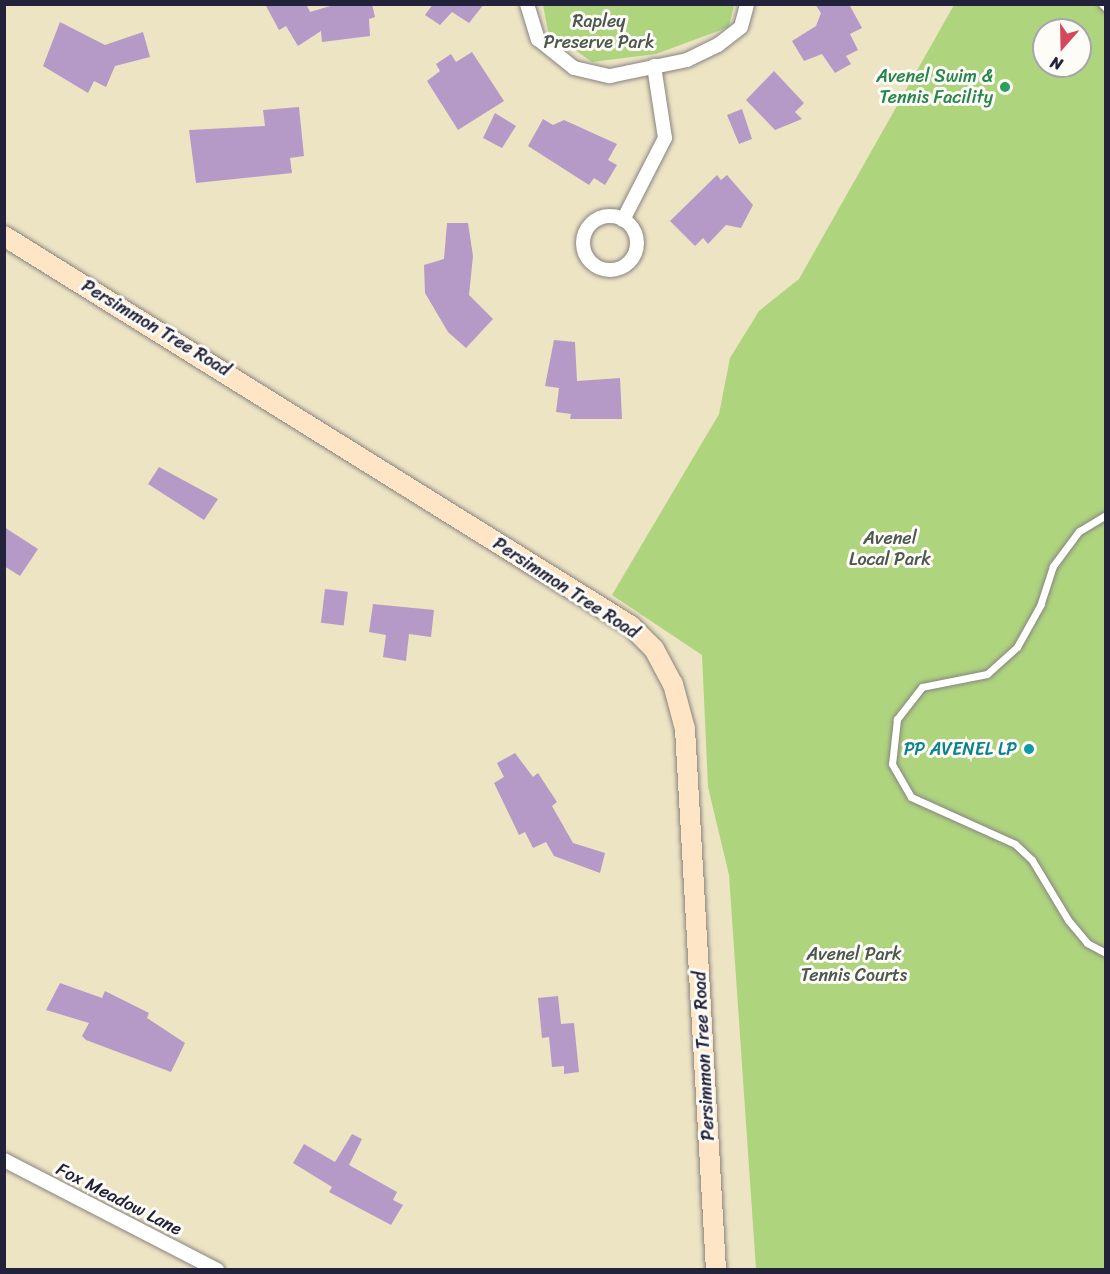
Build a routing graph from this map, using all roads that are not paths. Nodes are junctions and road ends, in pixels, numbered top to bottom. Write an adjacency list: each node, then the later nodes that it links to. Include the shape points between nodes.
1 (527, 4): 5 (street, via 538,39 574,68 610,76)
2 (747, 4): 5 (street, via 741,27 718,45)
3 (1102, 4): 4 (lane)
4 (1106, 8)
5 (654, 66): 6 (street, via 665,138)
6 (623, 220)
7 (4, 236): 12 (main road, Persimmon Tree Road, via 621,620 654,649 674,684 685,729)
8 (1106, 515): 9 (lane, via 1079,531 1053,566 1041,604 1017,647 987,674 922,687 897,719 892,764 911,797 1015,844 1032,860 1068,920 1087,943)
9 (1106, 953)
10 (4, 1160): 11 (street, Fox Meadow Lane)
11 (217, 1269)
12 (716, 1269)

